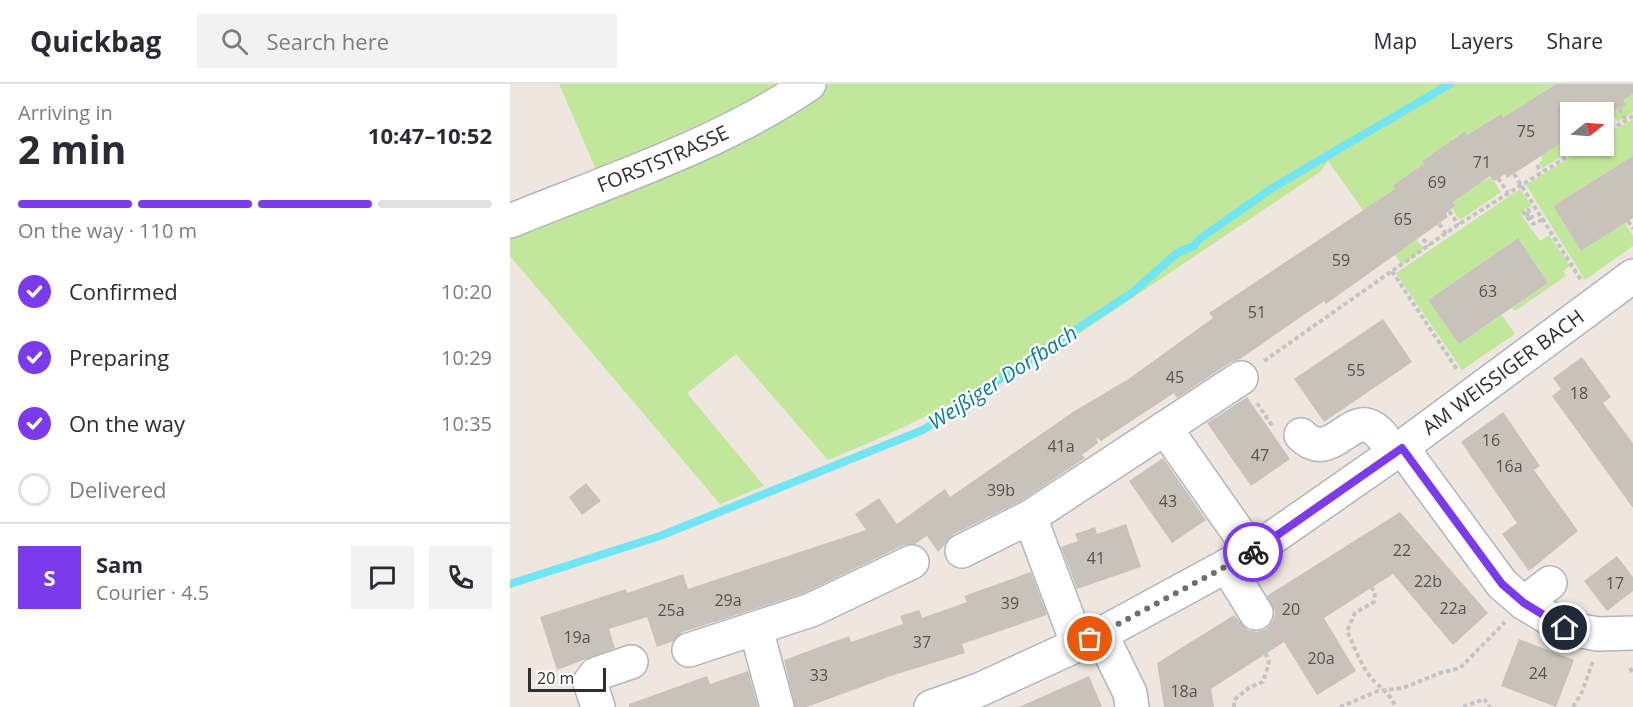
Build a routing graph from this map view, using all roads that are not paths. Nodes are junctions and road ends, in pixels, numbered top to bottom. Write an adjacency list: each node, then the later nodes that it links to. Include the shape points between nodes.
1 (809, 84): 2 (street, FORSTSTRASSE, via 732,129)
2 (510, 221)
3 (1633, 276): 7 (street, AM WEISSIGER BACH)
4 (1241, 378): 5 (street)
5 (1165, 428): 8 (street); 10 (street)
6 (1301, 435): 7 (street, via 1312,443 1325,444 1357,426 1369,426)
7 (1398, 451): 10 (street, AM WEISSIGER BACH); 13 (street, via 1502,584)
8 (1030, 517): 9 (street); 17 (street)
9 (962, 551)
10 (1240, 559): 14 (street); 17 (street, AM WEISSIGER BACH)
11 (912, 562): 15 (street, via 811,610)
12 (1550, 584): 13 (street)
13 (1524, 603): 16 (street, via 1565,628 1598,634)
14 (1256, 613)
15 (756, 629): 18 (street); 22 (street)
16 (1633, 633)
17 (1090, 639): 20 (street, AM WEISSIGER BACH); 24 (street, via 1130,693)
18 (689, 650)
19 (631, 662): 21 (street, via 596,674 590,682)
20 (966, 701): 23 (street, AM WEISSIGER BACH)
21 (598, 707)
22 (777, 707)
23 (931, 707)
24 (1132, 707)

